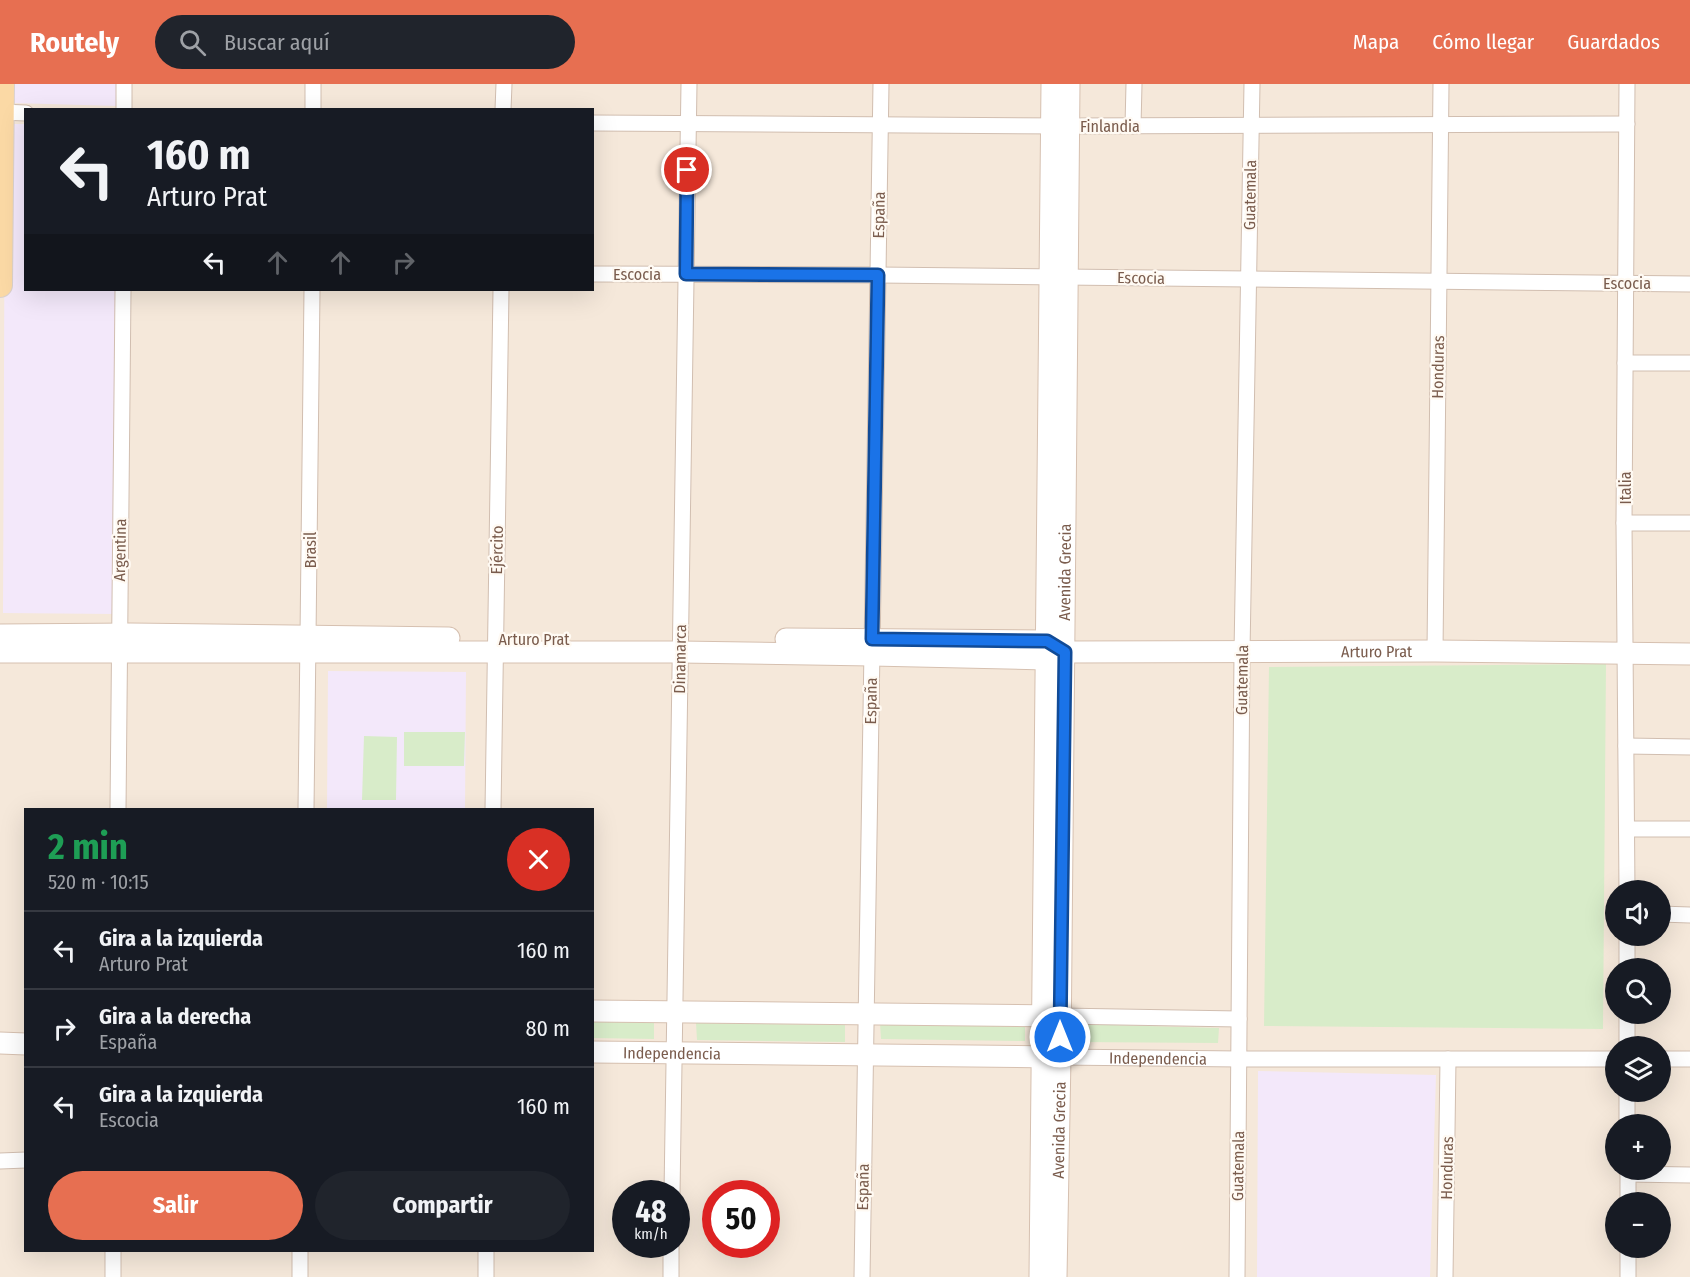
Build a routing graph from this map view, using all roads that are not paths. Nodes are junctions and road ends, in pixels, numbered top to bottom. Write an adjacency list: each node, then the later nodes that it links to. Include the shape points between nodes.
1 (2, 84): 16 (main road)
2 (124, 84): 13 (street)
3 (313, 84): 14 (street)
4 (504, 84): 15 (street)
5 (689, 84): 18 (street, Dinamarca)
6 (881, 84): 20 (street, España)
7 (1052, 84): 23 (main road, Avenida Grecia)
8 (1069, 84): 23 (main road, Avenida Grecia)
9 (1134, 84): 24 (street)
10 (1252, 84): 21 (street, Guatemala)
11 (1442, 84): 22 (street, Honduras)
12 (1628, 84): 19 (street, Italia)
13 (124, 108)
14 (313, 108)
15 (504, 108)
16 (9, 112): 33 (main road)
17 (594, 123): 18 (street, Finlandia)
18 (688, 124): 20 (street, Finlandia); 26 (street, Dinamarca)
19 (1627, 124): 22 (street, Finlandia); 31 (street, Italia)
20 (880, 125): 23 (street, Finlandia); 27 (street, España)
21 (1251, 125): 22 (street, Finlandia); 24 (street, Finlandia); 29 (street, Guatemala)
22 (1441, 125): 30 (street, Honduras)
23 (1060, 126): 24 (street, Finlandia); 28 (main road, Avenida Grecia)
24 (1133, 126)
25 (594, 274): 26 (street, Escocia)
26 (686, 274): 27 (street, Escocia); 45 (street, Dinamarca)
27 (878, 275): 28 (street, Escocia); 46 (street, España)
28 (1059, 277): 29 (street, Escocia); 47 (main road, Avenida Grecia)
29 (1248, 279): 30 (street, Escocia); 50 (street, Guatemala)
30 (1439, 282): 31 (street, Escocia); 48 (street, Honduras)
31 (1626, 283): 32 (street, Escocia); 37 (street, Italia)
32 (1690, 284)
33 (0, 285)
34 (123, 291): 42 (street, Argentina)
35 (312, 291): 43 (street, Brasil)
36 (501, 291): 44 (street, Ejército)
37 (1625, 363): 38 (street); 39 (street, Italia)
38 (1690, 363)
39 (1624, 523): 40 (street); 51 (street, Italia)
40 (1690, 523)
41 (0, 635): 42 (main road, Arturo Prat)
42 (120, 643): 43 (main road, Arturo Prat); 49 (main road, Arturo Prat); 55 (street, Argentina)
43 (309, 644): 44 (main road, Arturo Prat); 56 (street, Brasil)
44 (495, 645): 45 (main road, Arturo Prat); 57 (street, Ejército)
45 (680, 646): 46 (main road, Arturo Prat); 64 (street, Dinamarca)
46 (872, 647): 47 (main road, Arturo Prat); 65 (street, España)
47 (1052, 651): 50 (main road, Arturo Prat); 66 (main road, Avenida Grecia)
48 (1435, 651): 50 (main road, Arturo Prat); 51 (main road, Arturo Prat)
49 (0, 652)
50 (1242, 652): 67 (street, Guatemala)
51 (1625, 654): 52 (main road, Arturo Prat); 53 (street, Italia)
52 (1690, 654)
53 (1626, 746): 54 (street); 58 (street, Italia)
54 (1690, 747)
55 (118, 808)
56 (306, 808)
57 (493, 808)
58 (1627, 829): 59 (street); 60 (street, Italia)
59 (1690, 830)
60 (1627, 880)
61 (1671, 914): 62 (street)
62 (1690, 915)
63 (594, 1011): 64 (main road)
64 (675, 1012): 65 (main road); 71 (street, Dinamarca)
65 (866, 1015): 66 (main road); 72 (street, España)
66 (1052, 1016): 67 (street); 73 (main road, Avenida Grecia)
67 (1239, 1019): 74 (street, Guatemala)
68 (0, 1043): 69 (main road)
69 (24, 1044)
70 (594, 1052): 71 (main road, Independencia)
71 (674, 1053): 72 (main road, Independencia); 83 (street, Dinamarca)
72 (866, 1055): 73 (main road, Independencia); 93 (street, España)
73 (1051, 1057): 74 (street, Independencia); 94 (main road, Avenida Grecia); 95 (main road, Avenida Grecia)
74 (1239, 1059): 75 (street, Independencia); 96 (street, Guatemala)
75 (1448, 1059): 76 (street, Independencia); 97 (street, Honduras)
76 (1605, 1059)
77 (1671, 1059): 78 (street)
78 (1690, 1059)
79 (24, 1160): 80 (street)
80 (0, 1161)
81 (1671, 1174): 82 (street)
82 (1690, 1175)
83 (672, 1180)
84 (113, 1252): 89 (street)
85 (300, 1252): 90 (street)
86 (486, 1252): 91 (street)
87 (671, 1258): 92 (street)
88 (1628, 1258): 98 (street)
89 (113, 1277)
90 (300, 1277)
91 (486, 1277)
92 (671, 1277)
93 (862, 1277)
94 (1040, 1277)
95 (1056, 1277)
96 (1237, 1277)
97 (1445, 1277)
98 (1628, 1277)

